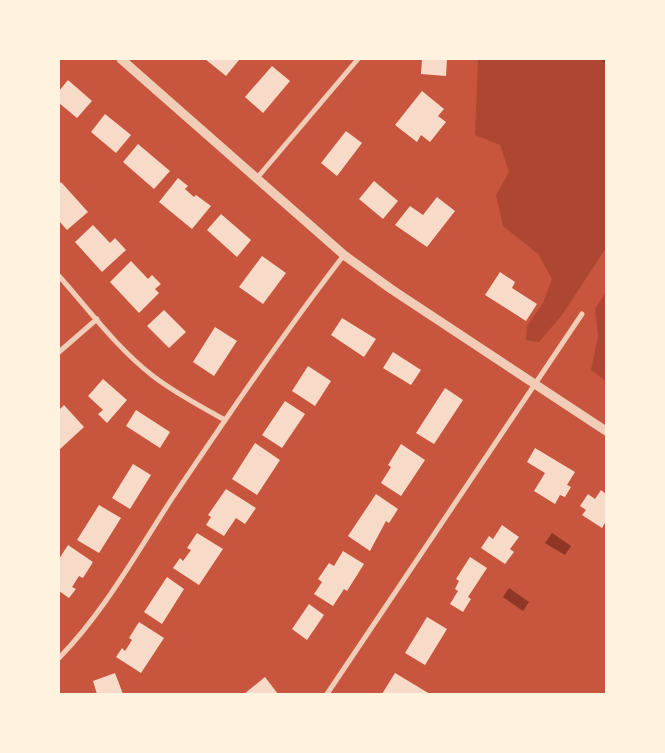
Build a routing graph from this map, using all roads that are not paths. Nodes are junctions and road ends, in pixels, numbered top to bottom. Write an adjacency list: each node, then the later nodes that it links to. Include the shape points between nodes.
1 (121, 59): 3 (street)
2 (358, 59): 3 (street)
3 (256, 178): 4 (street)
4 (344, 255): 9 (street); 10 (street)
5 (59, 276): 7 (street)
6 (582, 314): 9 (street)
7 (97, 319): 8 (street); 10 (street, via 152,376)
8 (59, 352)
9 (536, 384): 11 (street); 13 (street)
10 (224, 420): 12 (street, via 90,623)
11 (606, 431)
12 (59, 658)
13 (327, 694)

